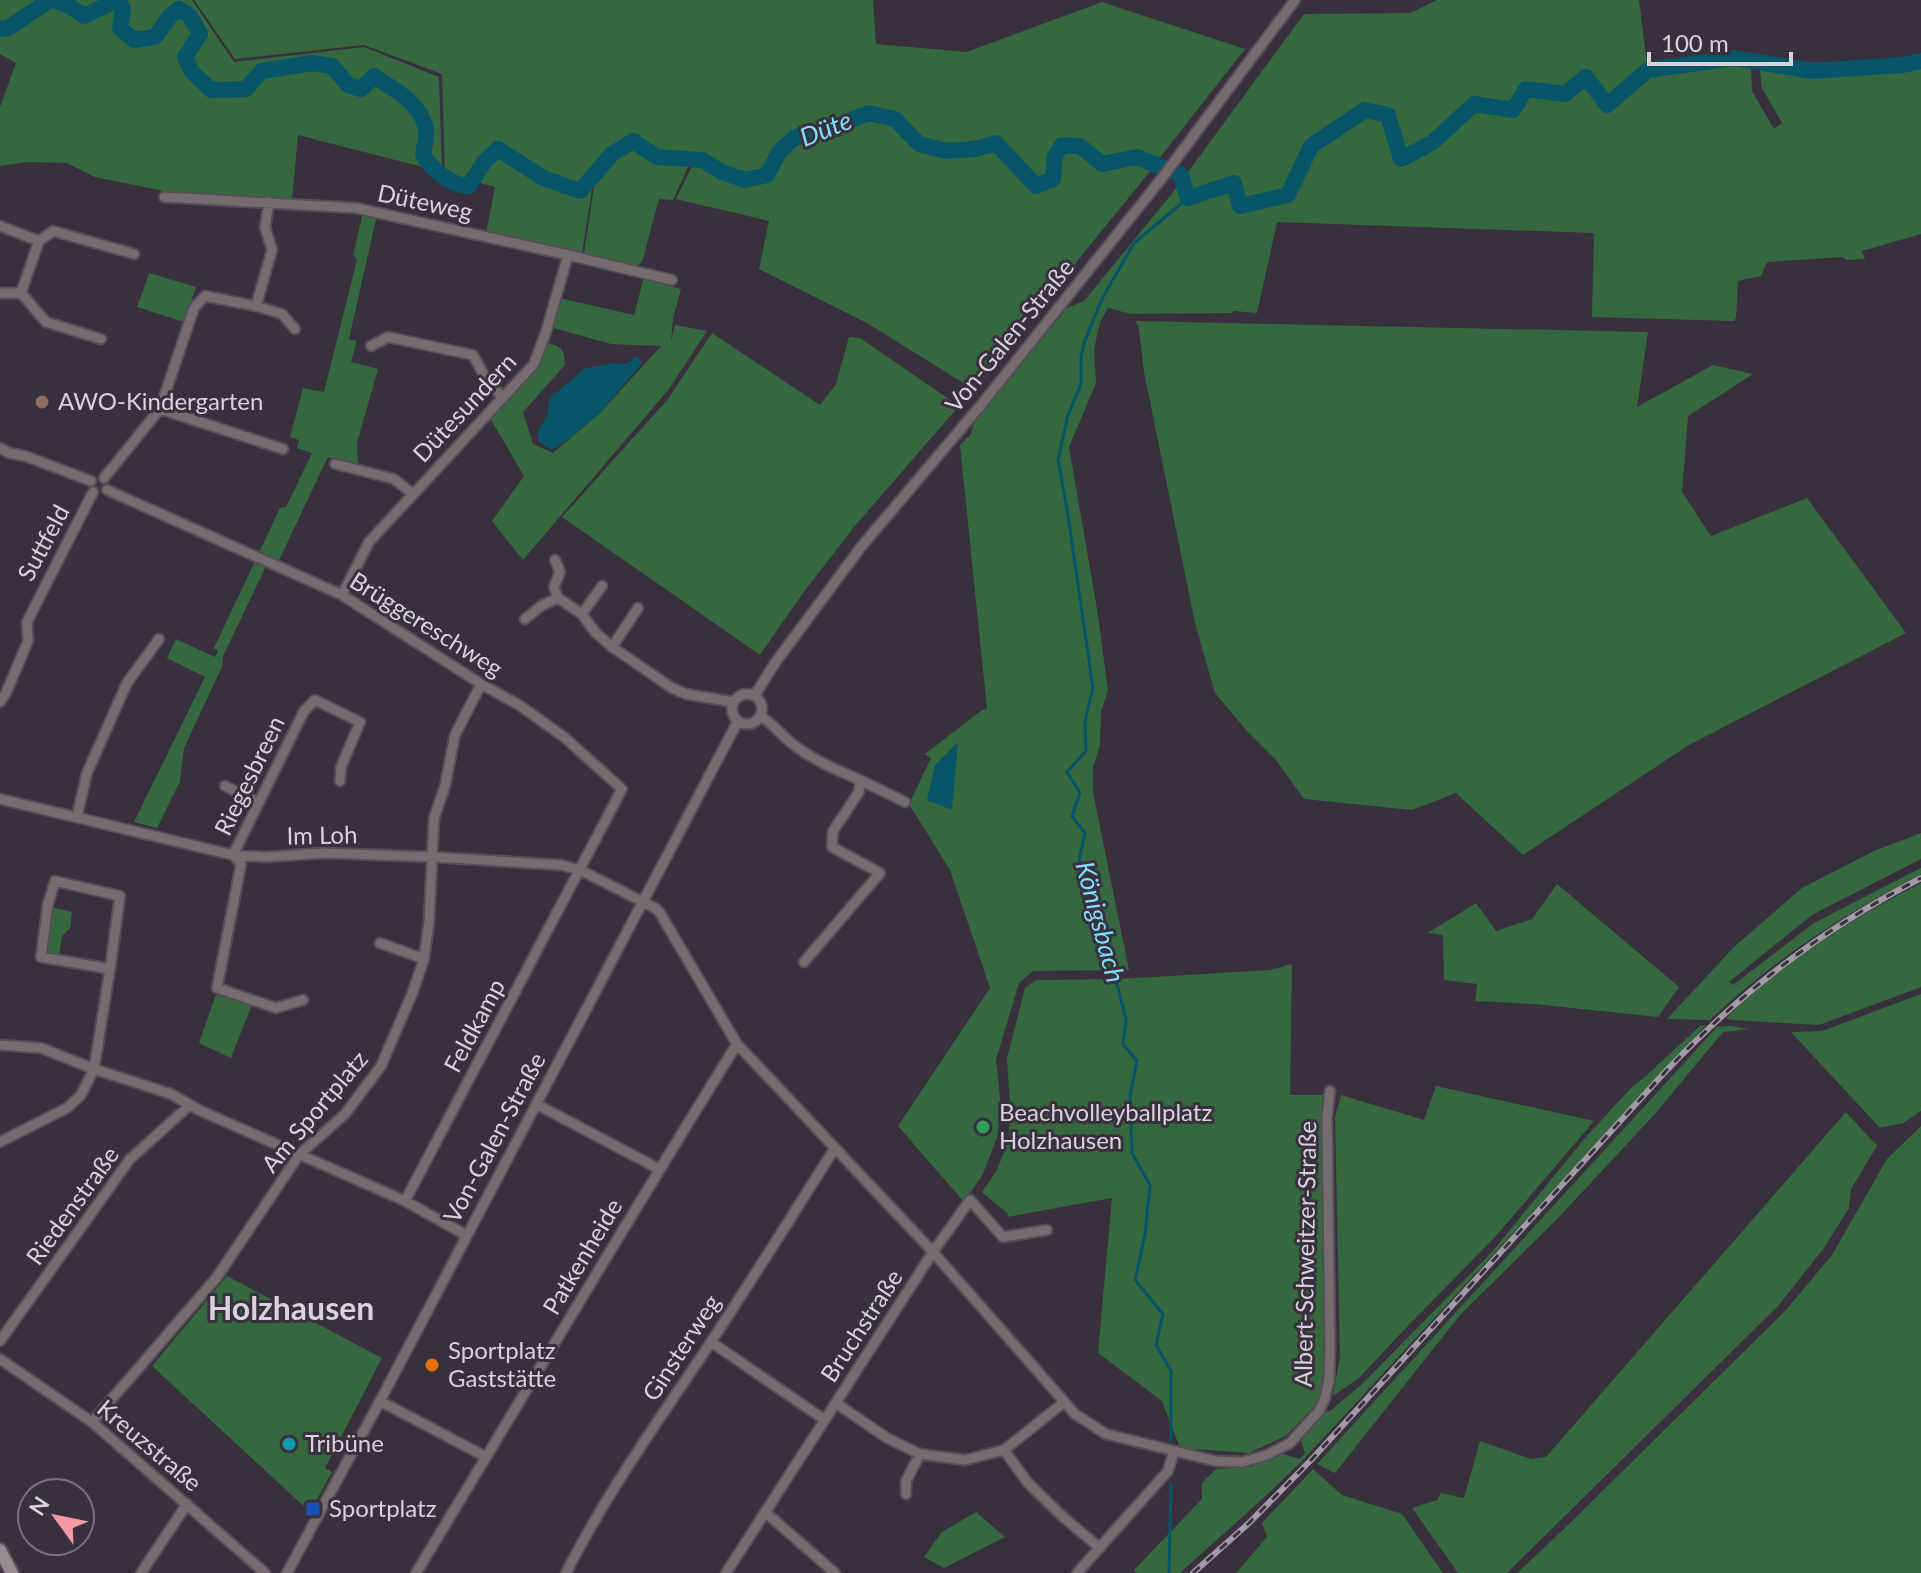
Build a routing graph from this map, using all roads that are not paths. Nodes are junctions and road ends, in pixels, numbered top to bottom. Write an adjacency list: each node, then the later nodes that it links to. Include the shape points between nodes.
1 (1295, 0): 35 (street, Von-Galen-Straße, via 1162,178 861,547)
2 (164, 197): 3 (street, Düteweg)
3 (269, 202): 7 (street, Düteweg, via 356,208); 11 (street, via 265,227 272,250)
4 (0, 226): 5 (street)
5 (39, 241): 6 (street, via 53,231); 10 (street)
6 (134, 254)
7 (568, 255): 8 (street, Düteweg); 15 (street, Dütesundern, via 534,364)
8 (672, 280)
9 (0, 293): 10 (street)
10 (21, 293): 13 (street, via 46,322)
11 (256, 306): 12 (street, via 282,314); 16 (street, via 205,296 199,302)
12 (295, 329)
13 (101, 339)
14 (371, 346): 15 (street, via 388,337 473,355)
15 (503, 398): 24 (street, Dütesundern)
16 (160, 409): 18 (street); 20 (street)
17 (0, 448): 21 (street)
18 (283, 449)
19 (335, 464): 24 (street, Dütesundern, via 394,479)
20 (104, 478): 21 (street); 22 (street)
21 (91, 481): 23 (street)
22 (107, 490): 23 (street); 27 (street, Brüggereschweg)
23 (93, 492): 36 (street, Suttfeld, via 27,622 28,641)
24 (413, 494): 27 (street, Dütesundern, via 369,542)
25 (555, 560): 28 (street, via 560,572 554,587)
26 (602, 586): 30 (street)
27 (342, 595): 34 (street, Brüggereschweg)
28 (558, 598): 30 (street); 31 (street)
29 (638, 608): 33 (street)
30 (582, 614): 33 (street)
31 (525, 619)
32 (159, 639): 46 (street, via 127,683 87,773)
33 (612, 647): 37 (street, via 672,688)
34 (481, 684): 48 (street, Am Sportplatz, via 455,735 434,818); 49 (street, Brüggereschweg, via 564,737 622,789)
35 (755, 695): 37 (street, via 745,693); 38 (street, via 763,708)
36 (0, 702)
37 (733, 702): 39 (street)
38 (761, 716): 39 (street, via 746,724); 40 (street, via 793,745)
39 (738, 721): 50 (street, Von-Galen-Straße)
40 (860, 780): 44 (street); 53 (street, via 859,792 833,831 832,847 880,873)
41 (340, 781): 45 (street, Riegesbreen, via 360,722 315,700 304,711)
42 (225, 786): 45 (street)
43 (0, 799): 46 (street, Im Loh)
44 (905, 802)
45 (259, 803): 47 (street, Riegesbreen)
46 (77, 816): 47 (street, Im Loh)
47 (233, 855): 48 (street, Im Loh); 55 (street, Riegesbreen, via 241,864 217,988 276,1008)
48 (433, 857): 49 (street, Im Loh); 52 (street, Am Sportplatz)
49 (580, 870): 50 (street, Im Loh); 66 (street, Feldkamp)
50 (643, 902): 56 (street, Albert-Schweitzer-Straße, via 660,913); 60 (street, Von-Galen-Straße)
51 (380, 943): 52 (street)
52 (424, 959): 64 (street, Am Sportplatz, via 381,1066 345,1114)
53 (804, 962)
54 (110, 969): 54 (street, via 41,957 55,881 120,896); 58 (street)
55 (303, 1000)
56 (737, 1044): 63 (street, Albert-Schweitzer-Straße); 65 (street, Patkenheide)
57 (0, 1045): 58 (street, via 41,1048)
58 (94, 1069): 61 (street); 62 (street, via 81,1095 67,1108)
59 (1330, 1091): 79 (street, Albert-Schweitzer-Straße, via 1330,1348 1325,1398 1290,1443 1267,1455 1242,1462 1215,1461)
60 (536, 1104): 65 (street); 68 (street, Von-Galen-Straße)
61 (190, 1105): 64 (street); 70 (street, Riedenstraße, via 130,1159)
62 (0, 1142)
63 (835, 1148): 69 (street, Albert-Schweitzer-Straße); 71 (street, Ginsterweg)
64 (299, 1155): 66 (street); 77 (street, Am Sportplatz, via 217,1277)
65 (659, 1169): 81 (street, Patkenheide)
66 (405, 1201): 68 (street)
67 (1047, 1230): 69 (street, via 1003,1237 970,1200)
68 (466, 1235): 73 (street, Von-Galen-Straße)
69 (933, 1252): 74 (street, Bruchstraße); 75 (street, Albert-Schweitzer-Straße)
70 (0, 1341)
71 (711, 1342): 76 (street, Bruchstraße); 92 (street, Ginsterweg, via 622,1475)
72 (0, 1359): 77 (street, Kreuzstraße)
73 (380, 1401): 81 (street); 90 (street, Von-Galen-Straße)
74 (836, 1403): 76 (street, Bruchstraße); 80 (street)
75 (1063, 1403): 78 (street); 79 (street, Albert-Schweitzer-Straße, via 1106,1434)
76 (825, 1420): 84 (street, Bruchstraße)
77 (92, 1422): 83 (street, Kreuzstraße)
78 (1004, 1450): 80 (street, via 965,1460); 85 (street, via 1028,1483)
79 (1174, 1451): 85 (street, via 1168,1471)
80 (920, 1454): 82 (street, via 906,1481)
81 (486, 1457): 91 (street, Patkenheide)
82 (906, 1494)
83 (187, 1504): 88 (street); 89 (street, Kreuzstraße)
84 (765, 1512): 93 (street, Bruchstraße); 94 (street)
85 (1100, 1548): 95 (street)
86 (0, 1550): 87 (street)
87 (12, 1573)
88 (141, 1573)
89 (265, 1573)
90 (287, 1573)
91 (416, 1573)
92 (566, 1573)
93 (726, 1573)
94 (835, 1573)
95 (1077, 1573)

